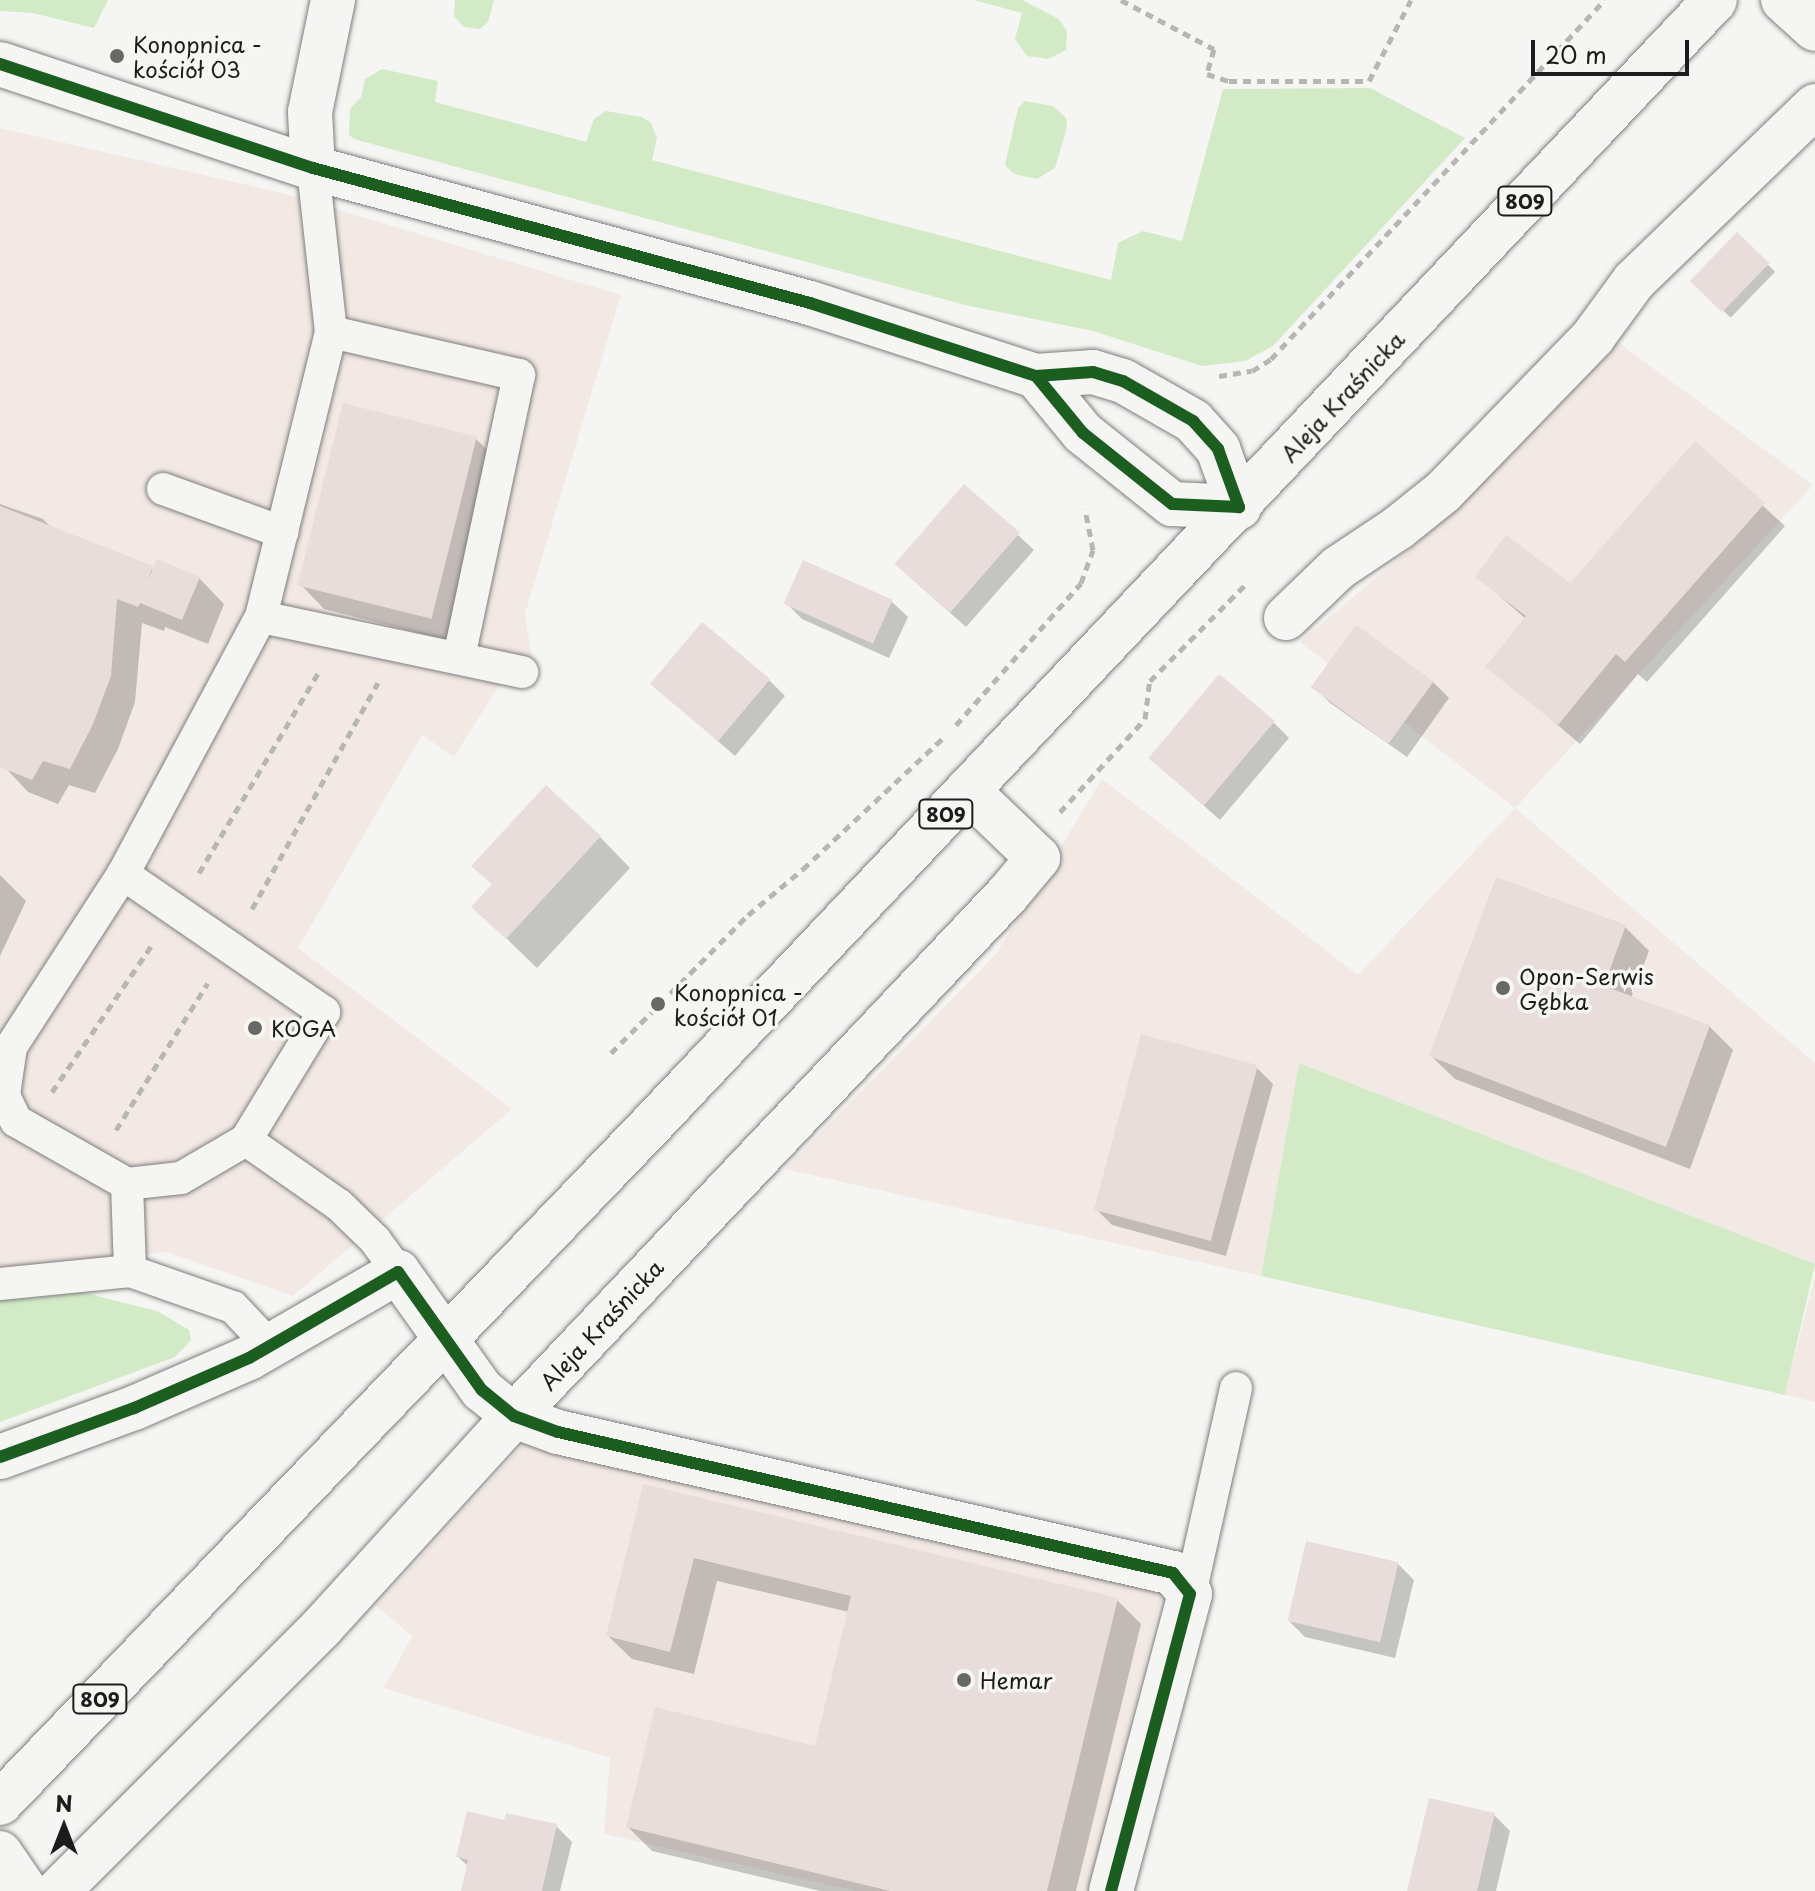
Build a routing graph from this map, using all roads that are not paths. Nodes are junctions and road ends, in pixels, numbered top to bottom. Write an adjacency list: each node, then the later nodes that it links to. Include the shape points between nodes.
1 (333, 0): 7 (street, via 310,112)
2 (1715, 0): 11 (street, Aleja Kraśnicka / 809)
3 (1783, 0): 4 (street)
4 (1815, 29)
5 (0, 64): 7 (street)
6 (1815, 106): 14 (street, via 1634,281 1593,337 1443,492 1338,568)
7 (313, 168): 8 (lane); 9 (street, via 810,303)
8 (331, 332): 12 (lane); 15 (lane, via 519,375)
9 (1036, 376): 11 (street, via 1083,433 1172,504); 11 (street, via 1093,372 1123,381 1193,421 1218,449)
10 (163, 489): 12 (lane)
11 (1239, 507): 17 (street, Aleja Kraśnicka / 809)
12 (282, 532): 13 (lane)
13 (261, 617): 15 (lane); 18 (lane)
14 (1286, 618)
15 (459, 658): 16 (lane)
16 (522, 672)
17 (967, 790): 24 (street, Aleja Kraśnicka / 809); 27 (street, Aleja Kraśnicka, via 1038,858)
18 (123, 874): 19 (lane, via 324,1012); 20 (lane, via 11,1047 4,1095 16,1121)
19 (246, 1140): 20 (lane, via 181,1178); 22 (lane, via 339,1205)
20 (127, 1184): 21 (lane)
21 (130, 1271): 23 (lane); 25 (lane, via 233,1307)
22 (398, 1272): 24 (street); 25 (street)
23 (0, 1284)
24 (446, 1338): 27 (street, via 482,1390); 30 (street, Aleja Kraśnicka / 809)
25 (270, 1346): 28 (street, via 134,1408)
26 (1236, 1388): 29 (lane)
27 (514, 1416): 29 (street, via 558,1432 1173,1573); 33 (street, Aleja Kraśnicka, via 322,1627)
28 (0, 1457)
29 (1190, 1594): 34 (street)
30 (0, 1803)
31 (0, 1853): 32 (street)
32 (26, 1891)
33 (58, 1891)
34 (1111, 1891)

